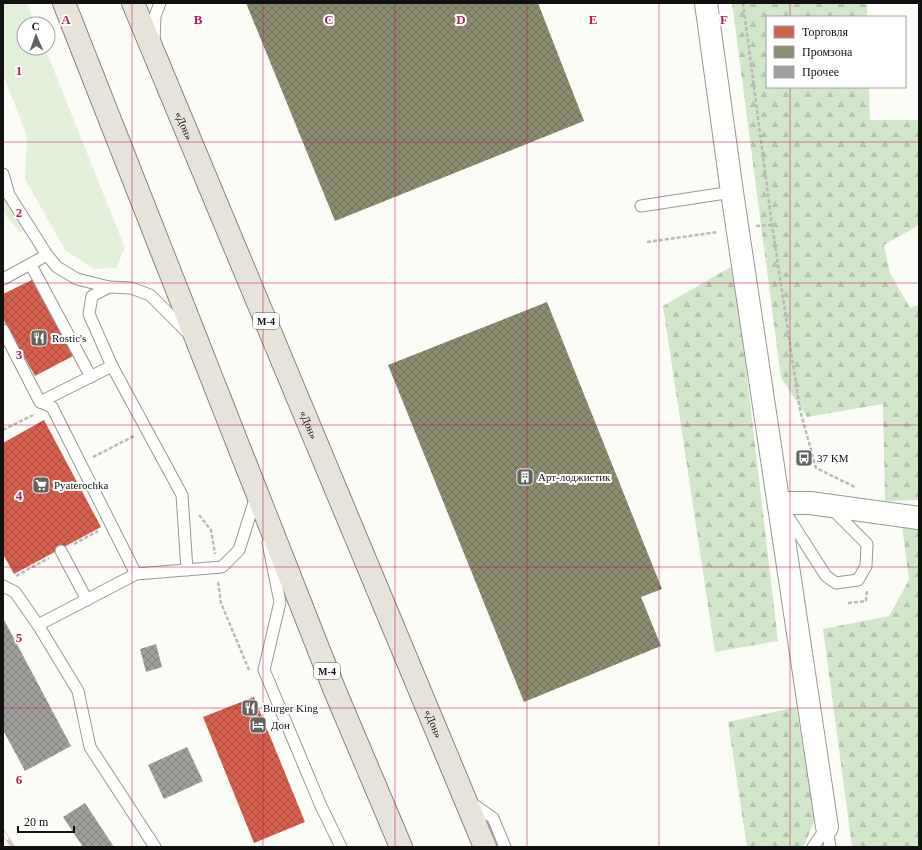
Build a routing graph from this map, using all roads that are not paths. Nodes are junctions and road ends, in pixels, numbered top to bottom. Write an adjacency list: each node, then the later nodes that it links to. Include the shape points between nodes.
1 (64, 3): 14 (highway, М-4)
2 (133, 3): 5 (highway, «Дон» / М-4)
3 (160, 3): 5 (lane, via 155,16)
4 (706, 3): 7 (street)
5 (154, 53): 28 (highway, «Дон» / М-4)
6 (3, 174): 9 (lane, via 9,195)
7 (732, 192): 8 (lane); 19 (street)
8 (641, 206)
9 (47, 255): 10 (lane); 12 (lane, via 57,267 77,279)
10 (31, 265): 11 (lane); 16 (lane)
11 (3, 279)
12 (109, 287): 14 (lane, via 131,288 150,295); 15 (lane, via 92,296 89,314)
13 (3, 330): 17 (lane)
14 (198, 343): 18 (highway, М-4)
15 (112, 366): 16 (lane); 23 (lane, via 182,495)
16 (91, 377): 17 (lane)
17 (40, 407): 24 (lane, via 52,407)
18 (257, 494): 23 (lane, via 239,550 222,567); 31 (lane, via 280,602 264,670 321,806); 32 (highway, М-4, via 335,691)
19 (780, 503): 20 (street); 20 (lane, via 826,576 836,583 858,580 866,566 867,544); 29 (street)
20 (829, 506): 21 (street)
21 (919, 518)
22 (61, 551): 26 (lane)
23 (187, 570): 24 (lane)
24 (136, 574): 26 (lane)
25 (6, 582): 27 (lane)
26 (87, 600): 27 (lane)
27 (38, 625): 30 (lane, via 78,691 90,747)
28 (465, 798): 33 (highway, «Дон» / М-4); 34 (lane, via 493,818)
29 (829, 837): 35 (lane)
30 (155, 847)
31 (342, 847)
32 (401, 847)
33 (485, 847)
34 (505, 847)
35 (813, 847)

